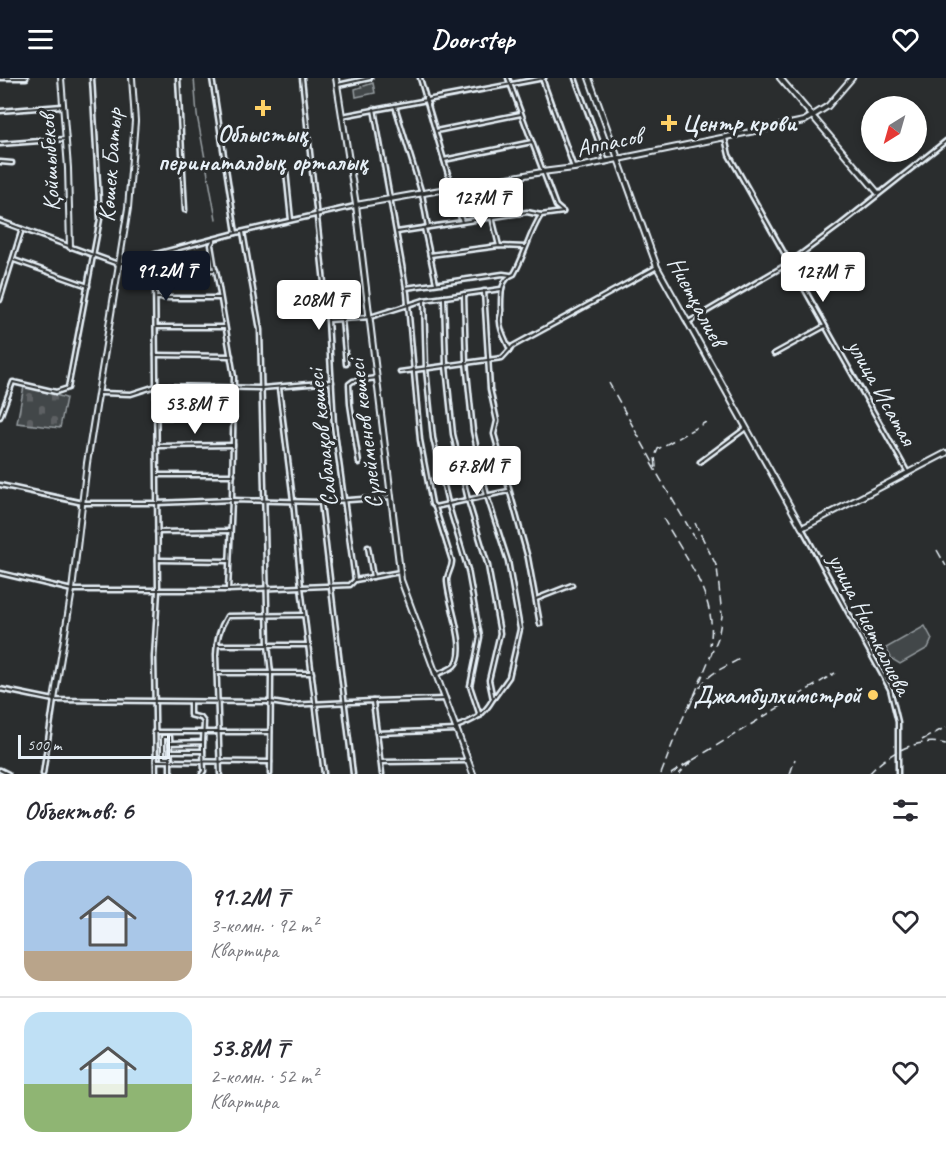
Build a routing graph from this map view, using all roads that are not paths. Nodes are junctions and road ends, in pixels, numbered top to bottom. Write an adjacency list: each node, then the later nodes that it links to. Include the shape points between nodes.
1 (2, 78): 2 (street)
2 (26, 78)
3 (61, 78): 22 (street, Қойшыбеков)
4 (92, 78): 67 (street, via 100,219)
5 (132, 78): 70 (street, Көшек Батыр, via 133,154)
6 (178, 78): 48 (street)
7 (212, 78): 60 (street)
8 (302, 78): 50 (street, Сабалақов көшесі)
9 (336, 78): 19 (street, Сүлейменов көшесі)
10 (370, 78): 19 (street)
11 (420, 78): 20 (street)
12 (508, 78): 18 (street)
13 (543, 78): 18 (street); 39 (street)
14 (575, 78): 37 (street)
15 (589, 78): 34 (street, Ниетқалиев)
16 (780, 78): 27 (street)
17 (852, 78): 27 (street, Аппасов, via 828,106)
18 (510, 84): 20 (street); 25 (street)
19 (337, 85): 26 (street, Сүлейменов көшесі)
20 (427, 99): 21 (street); 28 (street)
21 (395, 105): 23 (street); 43 (street)
22 (64, 106): 24 (street); 30 (street, Қойшыбеков)
23 (374, 109): 26 (street); 45 (street)
24 (0, 111)
25 (521, 114): 28 (street); 32 (street)
26 (342, 116): 46 (street, Сүлейменов көшесі)
27 (813, 116): 29 (street, Аппасов); 44 (street)
28 (435, 131): 35 (street)
29 (725, 138): 34 (street, Аппасов); 69 (street, улица Исатая, via 729,155)
30 (66, 139): 33 (street); 63 (street, Қойшыбеков)
31 (946, 141): 44 (street)
32 (532, 142): 35 (street); 41 (street)
33 (0, 144)
34 (617, 158): 37 (street, Аппасов); 71 (street, Ниетқалиев)
35 (444, 160): 42 (street)
36 (0, 162): 38 (street)
37 (606, 162): 39 (street, Аппасов)
38 (12, 163)
39 (574, 168): 41 (street, Аппасов)
40 (286, 171): 53 (street)
41 (542, 172): 42 (street, Аппасов); 47 (street)
42 (453, 189): 43 (street, Аппасов); 55 (street)
43 (422, 194): 45 (street, Аппасов); 56 (street)
44 (878, 194): 69 (street)
45 (390, 199): 46 (street, Аппасов); 59 (street)
46 (356, 205): 50 (street); 87 (street, Сүлейменов көшесі)
47 (556, 206): 49 (street); 49 (street, via 563,212)
48 (185, 210)
49 (552, 213): 51 (street)
50 (317, 215): 53 (street); 89 (street, Сабалақов көшесі)
51 (541, 215): 52 (street, via 527,212); 64 (street)
52 (492, 217): 55 (street); 62 (street)
53 (291, 220): 58 (street)
54 (0, 221): 57 (street)
55 (462, 222): 56 (street)
56 (426, 228): 59 (street); 66 (street)
57 (22, 229): 63 (street); 68 (street)
58 (243, 232): 60 (street); 109 (street, via 260,330)
59 (396, 232): 77 (street)
60 (236, 233): 61 (street)
61 (214, 239): 65 (street); 73 (street, via 211,245)
62 (499, 246): 64 (street); 66 (street)
63 (70, 247): 67 (street)
64 (525, 247): 74 (street, via 518,268)
65 (156, 254): 70 (street); 72 (street)
66 (430, 255): 75 (street)
67 (94, 256): 70 (street); 76 (street)
68 (15, 260): 76 (street); 84 (street)
69 (789, 263): 90 (street); 91 (street, улица Исатая)
70 (118, 264): 111 (street, Көшек Батыр)
71 (657, 267): 90 (street, Ниетқалиев); 94 (street)
72 (155, 270): 73 (street); 82 (street)
73 (216, 270): 83 (street)
74 (511, 275): 75 (street); 78 (street)
75 (436, 283): 77 (street)
76 (88, 286): 112 (street, via 68,388 56,392 13,382)
77 (406, 288): 86 (street)
78 (501, 289): 79 (street); 94 (street, via 499,324)
79 (484, 291): 80 (street); 98 (street)
80 (464, 294): 81 (street); 99 (street)
81 (444, 297): 85 (street); 101 (street)
82 (156, 298): 83 (street); 92 (street)
83 (220, 298): 93 (street)
84 (0, 300)
85 (424, 300): 86 (street); 102 (street)
86 (409, 304): 87 (street); 103 (street)
87 (370, 317): 88 (street); 105 (street, Сүлейменов көшесі)
88 (342, 319): 89 (street); 100 (street)
89 (328, 320): 106 (street, Сабалақов көшесі)
90 (687, 322): 115 (street, Ниетқалиев)
91 (825, 326): 95 (street); 121 (street, улица Исатая)
92 (156, 327): 93 (street); 96 (street)
93 (225, 327): 97 (street)
94 (510, 351): 98 (street, via 502,358)
95 (774, 354)
96 (156, 355): 97 (street); 107 (street)
97 (231, 356): 108 (street)
98 (487, 359): 99 (street); 125 (street, via 497,421 494,434)
99 (466, 362): 101 (street); 126 (street, via 473,431)
100 (346, 364)
101 (446, 366): 102 (street); 129 (street, via 453,434)
102 (426, 369): 103 (street); 136 (street, via 433,438)
103 (413, 370): 104 (street); 137 (street, via 420,440)
104 (400, 372)
105 (376, 378): 120 (street, via 349,384); 127 (street, Сүлейменов көшесі)
106 (332, 382): 110 (street); 130 (street, Сабалақов көшесі)
107 (156, 386): 108 (street); 111 (street, via 131,394); 113 (street)
108 (234, 388): 109 (street); 114 (street)
109 (262, 388): 110 (street); 131 (street)
110 (279, 388): 132 (street)
111 (98, 393): 134 (street, Көшек Батыр)
112 (0, 417)
113 (157, 417): 114 (street); 117 (street)
114 (234, 417): 116 (street)
115 (746, 428): 119 (street); 138 (street, Ниетқалиев)
116 (233, 445): 117 (street); 123 (street)
117 (157, 446): 122 (street)
118 (946, 453): 121 (street)
119 (700, 462)
120 (359, 463)
121 (908, 473): 138 (street)
122 (157, 475): 123 (street); 135 (street)
123 (233, 475): 128 (street)
124 (0, 485): 134 (street)
125 (508, 491): 126 (street); 155 (street)
126 (487, 496): 129 (street); 168 (street, via 508,561 520,629 509,677)
127 (391, 497): 130 (street); 144 (street, Сүлейменов көшесі)
128 (232, 500): 131 (street); 135 (street); 139 (street)
129 (468, 500): 136 (street); 168 (street, via 488,566 500,633 489,680)
130 (345, 501): 133 (street); 147 (street, Сабалақов көшесі)
131 (266, 502): 132 (street); 151 (street)
132 (293, 502): 133 (street); 150 (street)
133 (321, 502): 149 (street)
134 (83, 503): 135 (street); 152 (street, Көшек Батыр)
135 (157, 503): 140 (street)
136 (448, 503): 137 (street); 177 (street, via 468,570 480,637 470,686)
137 (435, 507): 165 (street, via 452,561 447,578 460,653 453,666)
138 (802, 528): 209 (street, улица Ниеткалиева, via 890,689 898,722)
139 (231, 531): 140 (street); 143 (street)
140 (157, 532): 142 (street)
141 (368, 547): 146 (street)
142 (158, 560): 143 (street); 154 (street)
143 (230, 561): 153 (street)
144 (400, 572): 146 (street); 165 (street, Сүлейменов көшесі)
145 (0, 573): 152 (street)
146 (373, 577): 147 (street)
147 (355, 580): 149 (street, via 350,585)
148 (572, 585): 155 (street)
149 (330, 586): 150 (street); 175 (street)
150 (301, 587): 151 (street); 157 (street)
151 (267, 588): 153 (street); 156 (street)
152 (72, 590): 154 (street); 169 (street, Көшек Батыр)
153 (228, 590): 154 (street)
154 (158, 591): 171 (street)
155 (536, 599): 158 (street)
156 (268, 615): 157 (street); 159 (street, via 227,616 220,627); 160 (street)
157 (305, 615): 161 (street)
158 (540, 624)
159 (217, 645): 160 (street); 162 (street)
160 (268, 645): 161 (street); 163 (street)
161 (309, 645): 164 (street)
162 (217, 673): 163 (street); 173 (street)
163 (270, 673): 164 (street); 174 (street)
164 (312, 673): 176 (street)
165 (437, 674): 167 (street, Сүлейменов көшесі)
166 (0, 688): 169 (street)
167 (446, 699): 170 (street); 178 (street, Сүлейменов көшесі)
168 (493, 699): 177 (street)
169 (54, 700): 171 (street); 199 (street)
170 (374, 701): 175 (street); 184 (street)
171 (156, 702): 172 (street); 179 (street)
172 (190, 702): 173 (street); 181 (street, via 190,715 201,718)
173 (218, 702): 174 (street); 182 (street)
174 (270, 702): 176 (street); 183 (street)
175 (345, 702): 176 (street); 206 (street)
176 (316, 704): 205 (street)
177 (480, 716): 178 (street)
178 (457, 728): 184 (street); 194 (street, Сүлейменов көшесі)
179 (154, 732): 180 (street); 193 (street)
180 (170, 732): 181 (street); 185 (street)
181 (204, 732): 182 (street); 187 (street)
182 (219, 732): 183 (street); 192 (street)
183 (270, 732): 195 (street)
184 (377, 733): 196 (street)
185 (170, 737): 186 (street); 190 (street, via 163,738 162,755)
186 (171, 742): 187 (street); 188 (street)
187 (203, 742): 189 (street)
188 (171, 751): 189 (street); 190 (street)
189 (203, 751): 191 (street)
190 (170, 760): 191 (street); 193 (street); 201 (street)
191 (204, 760): 192 (street); 202 (street)
192 (219, 760): 195 (street); 203 (street)
193 (156, 761): 200 (street)
194 (468, 761): 196 (street); 208 (street, Сүлейменов көшесі)
195 (270, 762): 204 (street)
196 (380, 762): 207 (street)
197 (0, 770): 198 (street)
198 (8, 774)
199 (43, 774)
200 (156, 774)
201 (172, 774)
202 (202, 774)
203 (220, 774)
204 (270, 774)
205 (324, 774)
206 (353, 774)
207 (382, 774)
208 (473, 774)
209 (898, 774)

